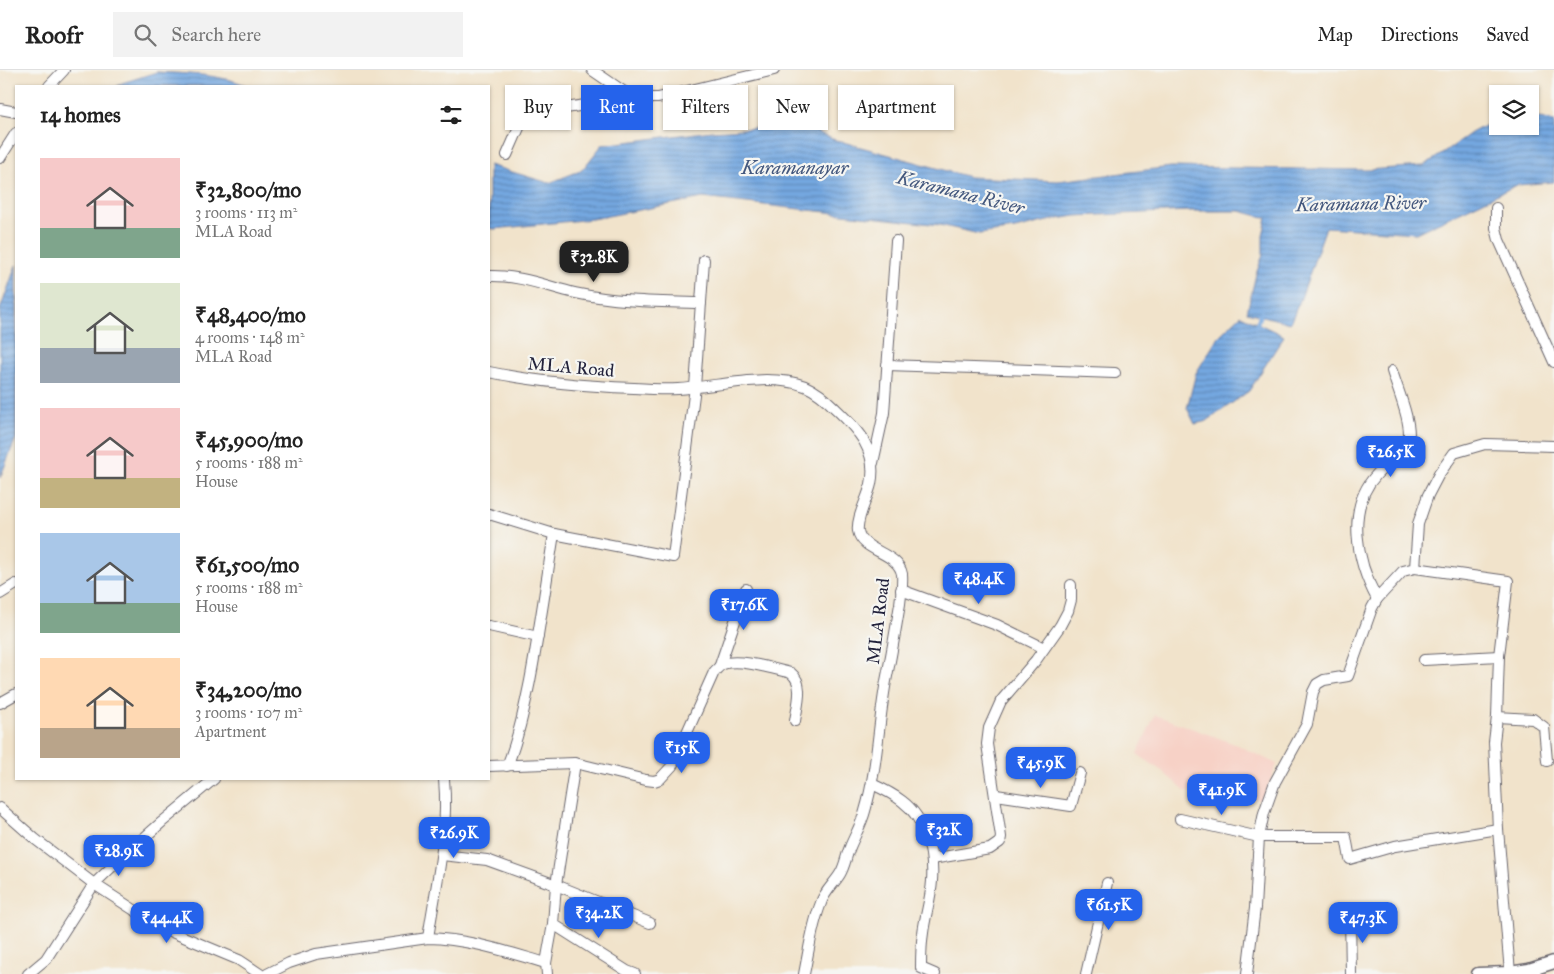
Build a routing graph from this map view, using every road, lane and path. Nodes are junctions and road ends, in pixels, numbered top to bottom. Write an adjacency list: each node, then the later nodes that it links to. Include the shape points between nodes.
1 (64, 70): 4 (street)
2 (592, 70): 5 (street)
3 (774, 70): 6 (street)
4 (50, 85)
5 (614, 85)
6 (653, 98)
7 (581, 106): 11 (street, via 525,114)
8 (0, 108): 9 (street)
9 (15, 112)
10 (15, 135): 12 (street)
11 (507, 155)
12 (0, 158)
13 (1496, 208): 18 (street, via 1499,240)
14 (896, 242): 19 (street)
15 (704, 260): 17 (street)
16 (490, 276): 17 (street, via 520,278 576,293 633,301)
17 (701, 304): 23 (street)
18 (1554, 362)
19 (887, 365): 22 (street); 25 (street, via 884,413)
20 (490, 372): 23 (street, MLA Road, via 526,380 612,387 678,390)
21 (1392, 372): 34 (street, via 1409,427 1408,440 1400,454 1377,474 1366,490 1358,518 1363,565)
22 (1115, 373)
23 (695, 387): 25 (street, MLA Road, via 749,380 788,382 806,387 823,396 856,428); 27 (street, via 673,557)
24 (1554, 446): 28 (street, via 1485,444 1454,453 1428,495 1418,524)
25 (873, 464): 32 (street, MLA Road, via 858,534 898,566 902,574)
26 (490, 514): 27 (street)
27 (554, 534): 36 (street)
28 (1415, 568): 34 (street, via 1403,571); 38 (street, via 1508,582)
29 (15, 585): 33 (street)
30 (1071, 585): 37 (street, via 1068,611)
31 (746, 589): 40 (street)
32 (901, 590): 37 (street, via 997,625); 52 (street, MLA Road)
33 (0, 594)
34 (1377, 599): 57 (street, via 1348,676 1324,680 1313,692 1307,724 1275,782)
35 (490, 626): 36 (street)
36 (538, 637): 48 (street, via 517,743)
37 (1044, 648): 53 (street, via 1001,701 989,728 988,744)
38 (1499, 656): 39 (street); 43 (street)
39 (1424, 660)
40 (720, 665): 44 (street, via 744,663 795,676 799,691); 46 (street, via 672,766 660,779 646,780)
41 (15, 695): 42 (street)
42 (0, 703)
43 (1498, 717): 45 (street, via 1533,719 1544,727); 56 (street, via 1494,742)
44 (796, 721)
45 (1547, 761)
46 (575, 763): 48 (street); 62 (street)
47 (490, 766): 48 (street)
48 (507, 766)
49 (1080, 773): 53 (street, via 1072,806)
50 (213, 780): 61 (street)
51 (444, 780): 58 (street)
52 (872, 784): 59 (street, via 903,802 914,813 923,827); 77 (street, MLA Road, via 865,813 841,873 821,900)
53 (996, 795): 59 (street, via 1000,842 990,849)
54 (0, 808): 61 (street)
55 (1180, 819): 57 (street)
56 (1498, 830): 57 (street, via 1395,846 1350,859 1346,837); 72 (street)
57 (1259, 837): 80 (street)
58 (442, 855): 62 (street, via 487,860); 66 (street)
59 (932, 859): 69 (street, via 932,882)
60 (1108, 883): 79 (street)
61 (94, 884): 73 (street, via 46,959); 74 (street, via 162,928 239,960)
62 (556, 885): 64 (street); 65 (street)
63 (1350, 915): 81 (street)
64 (650, 923)
65 (553, 924): 68 (street); 71 (street)
66 (428, 938): 68 (street, via 480,944); 75 (street, via 316,954)
67 (1554, 962): 70 (street)
68 (546, 963): 76 (street)
69 (918, 971): 78 (street)
70 (1529, 972): 72 (street)
71 (629, 973)
72 (1510, 973): 82 (street)
73 (28, 974)
74 (260, 974)
75 (267, 974)
76 (547, 974)
77 (804, 974)
78 (935, 974)
79 (1086, 974)
80 (1247, 974)
81 (1351, 974)
82 (1478, 974)

